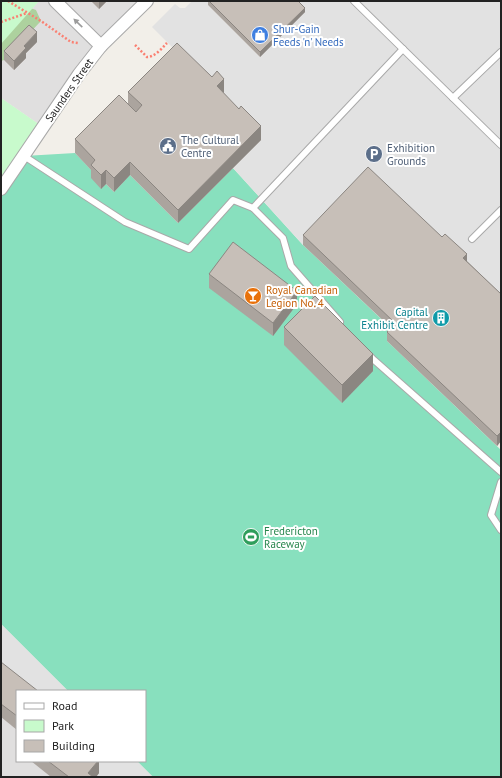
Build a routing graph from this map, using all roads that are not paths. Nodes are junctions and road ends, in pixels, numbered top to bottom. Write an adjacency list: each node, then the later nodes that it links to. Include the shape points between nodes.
1 (55, 1): 4 (street, one-way to 1)
2 (148, 1): 4 (street, Saunders Street)
3 (354, 1): 5 (lane)
4 (101, 46): 9 (street, Saunders Street, via 78,74)
5 (403, 49): 7 (lane); 11 (lane)
6 (501, 52): 7 (lane)
7 (453, 98): 8 (lane)
8 (501, 145)
9 (24, 156): 10 (street, Saunders Street); 11 (lane, via 125,222 189,248 232,200)
10 (1, 189)
11 (253, 208): 14 (lane, via 283,238 291,266)
12 (501, 210): 13 (lane)
13 (472, 239)
14 (343, 325)
15 (364, 349): 16 (lane)
16 (501, 472)
17 (501, 482): 18 (lane, via 491,515)
18 (501, 530)

